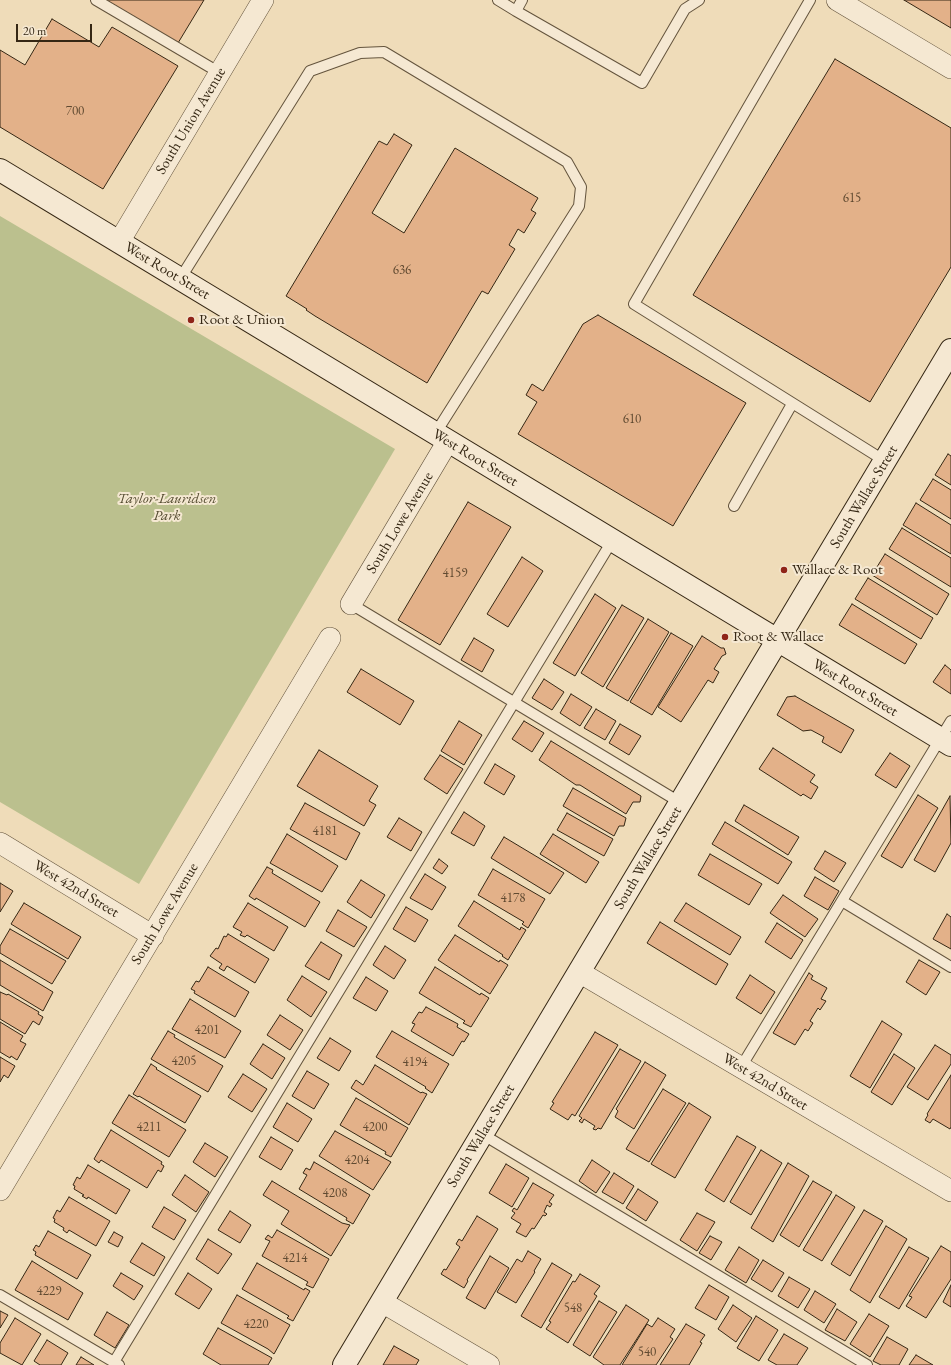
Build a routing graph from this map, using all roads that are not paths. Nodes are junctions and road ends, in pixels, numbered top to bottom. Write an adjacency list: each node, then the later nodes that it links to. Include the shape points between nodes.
1 (96, 0): 10 (lane)
2 (263, 0): 10 (street, South Union Avenue)
3 (498, 0): 8 (lane)
4 (522, 0): 8 (lane)
5 (699, 0): 8 (lane, via 685,9 642,83)
6 (810, 0): 15 (lane, via 634,304)
7 (837, 0): 9 (street)
8 (516, 11)
9 (951, 68)
10 (220, 73): 12 (street, South Union Avenue)
11 (0, 170): 12 (street, West Root Street)
12 (118, 242): 13 (street, West Root Street)
13 (180, 279): 16 (street, West Root Street); 16 (lane, via 310,70 360,53 384,52 567,162 581,187 579,206)
14 (951, 350): 17 (street, South Wallace Street)
15 (792, 404): 17 (lane); 18 (lane)
16 (442, 438): 19 (street, West Root Street); 20 (street, South Lowe Avenue)
17 (885, 461): 22 (street, South Wallace Street)
18 (734, 506)
19 (612, 541): 22 (street, West Root Street); 23 (lane)
20 (351, 604): 23 (lane)
21 (330, 638): 28 (street, South Lowe Avenue)
22 (778, 641): 24 (street, West Root Street); 25 (street, South Wallace Street)
23 (513, 701): 25 (lane); 37 (lane)
24 (947, 735): 27 (lane)
25 (681, 803): 30 (street, South Wallace Street)
26 (0, 843): 28 (street, West 42nd Street)
27 (842, 901): 29 (lane); 31 (lane)
28 (153, 936): 33 (street, South Lowe Avenue)
29 (951, 966)
30 (580, 972): 31 (street, West 42nd Street); 32 (street, South Wallace Street)
31 (741, 1067): 34 (street, West 42nd Street)
32 (482, 1134): 36 (street, South Wallace Street); 40 (lane)
33 (0, 1190)
34 (951, 1191)
35 (0, 1295): 37 (lane)
36 (382, 1302): 38 (street, South Wallace Street); 39 (street)
37 (116, 1364)
38 (344, 1365)
39 (489, 1365)
40 (866, 1365)

